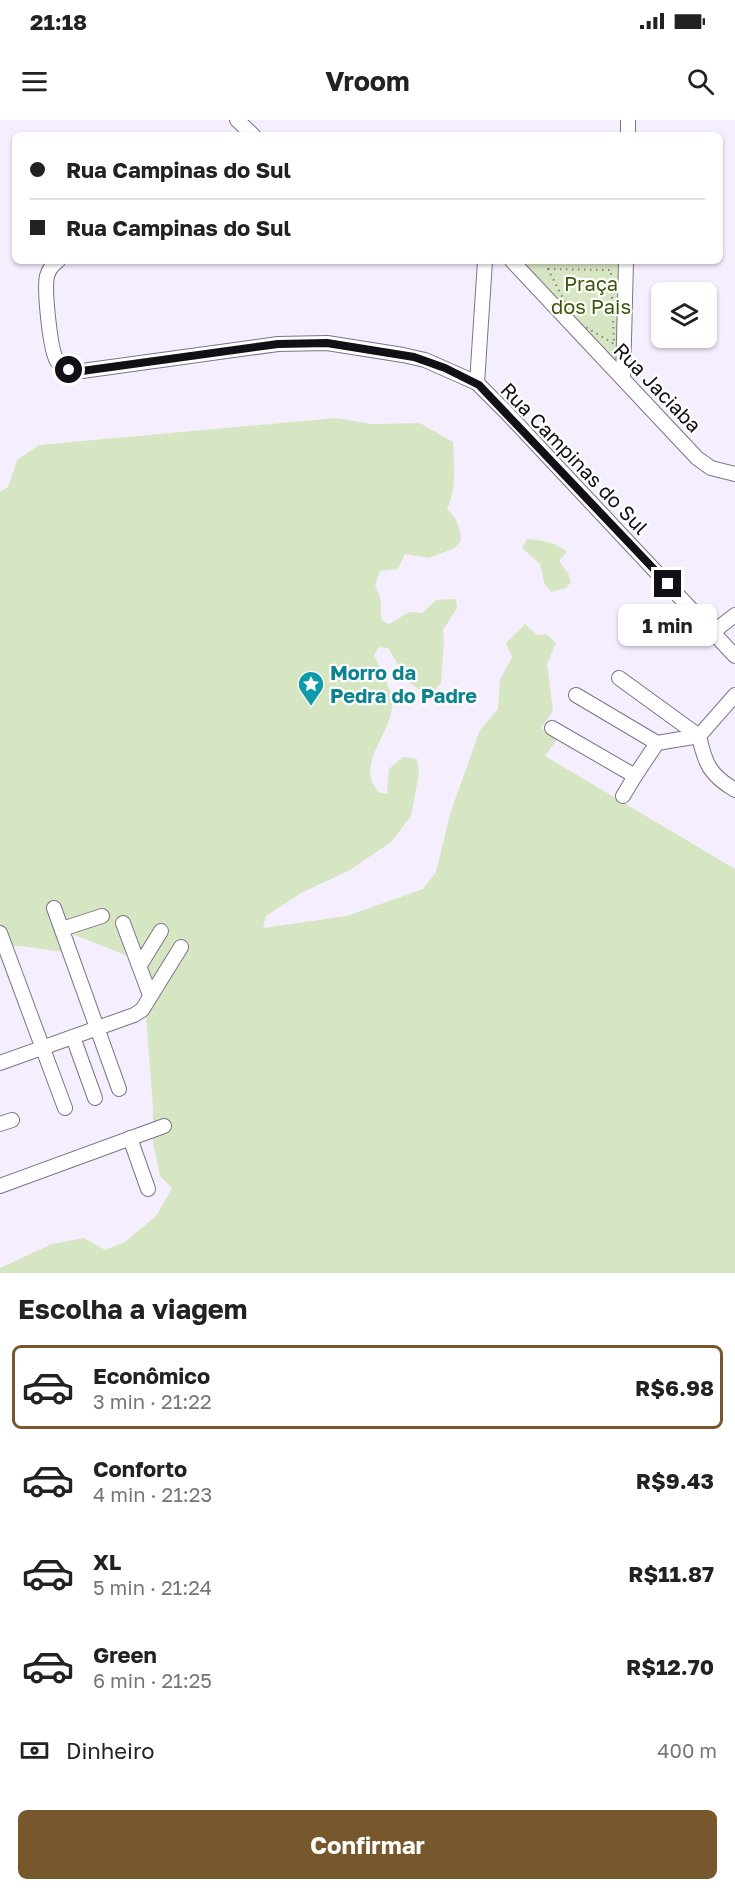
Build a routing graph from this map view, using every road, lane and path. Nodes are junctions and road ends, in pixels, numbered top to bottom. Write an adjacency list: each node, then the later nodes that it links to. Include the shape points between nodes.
1 (237, 120): 2 (street)
2 (250, 132)
3 (54, 264): 9 (street, Rua Campinas do Sul, via 47,277 46,292 52,347 56,360 69,370 278,344 318,343 414,357)
4 (485, 264): 9 (street)
5 (515, 264): 8 (street, Rua Jaciaba)
6 (626, 264): 8 (street)
7 (611, 270): 7 (path, via 548,269 574,320 614,344)
8 (623, 379): 10 (street, Rua Jaciaba, via 698,458 711,468)
9 (477, 383): 12 (street, Rua Campinas do Sul)
10 (735, 474)
11 (735, 615): 12 (street)
12 (713, 633): 13 (street, Rua Campinas do Sul)
13 (735, 656)
14 (619, 678): 18 (street)
15 (576, 695): 19 (street)
16 (735, 695): 18 (street)
17 (552, 728): 20 (street)
18 (699, 736): 19 (street); 21 (street, via 705,762)
19 (657, 743): 20 (street)
20 (635, 776): 22 (street)
21 (735, 790)
22 (623, 796)
23 (54, 908): 26 (street)
24 (102, 916): 26 (street)
25 (123, 923): 30 (street)
26 (62, 929): 32 (street)
27 (161, 931): 30 (street)
28 (0, 933): 34 (street)
29 (181, 947): 31 (street)
30 (140, 965): 31 (street)
31 (150, 995): 32 (street, via 142,1010)
32 (98, 1028): 33 (street); 36 (street)
33 (73, 1037): 34 (street); 37 (street)
34 (43, 1048): 35 (street); 38 (street)
35 (0, 1063)
36 (119, 1089)
37 (95, 1098)
38 (66, 1108)
39 (164, 1126): 40 (street)
40 (130, 1138): 41 (street); 42 (street)
41 (0, 1186)
42 (148, 1189)

